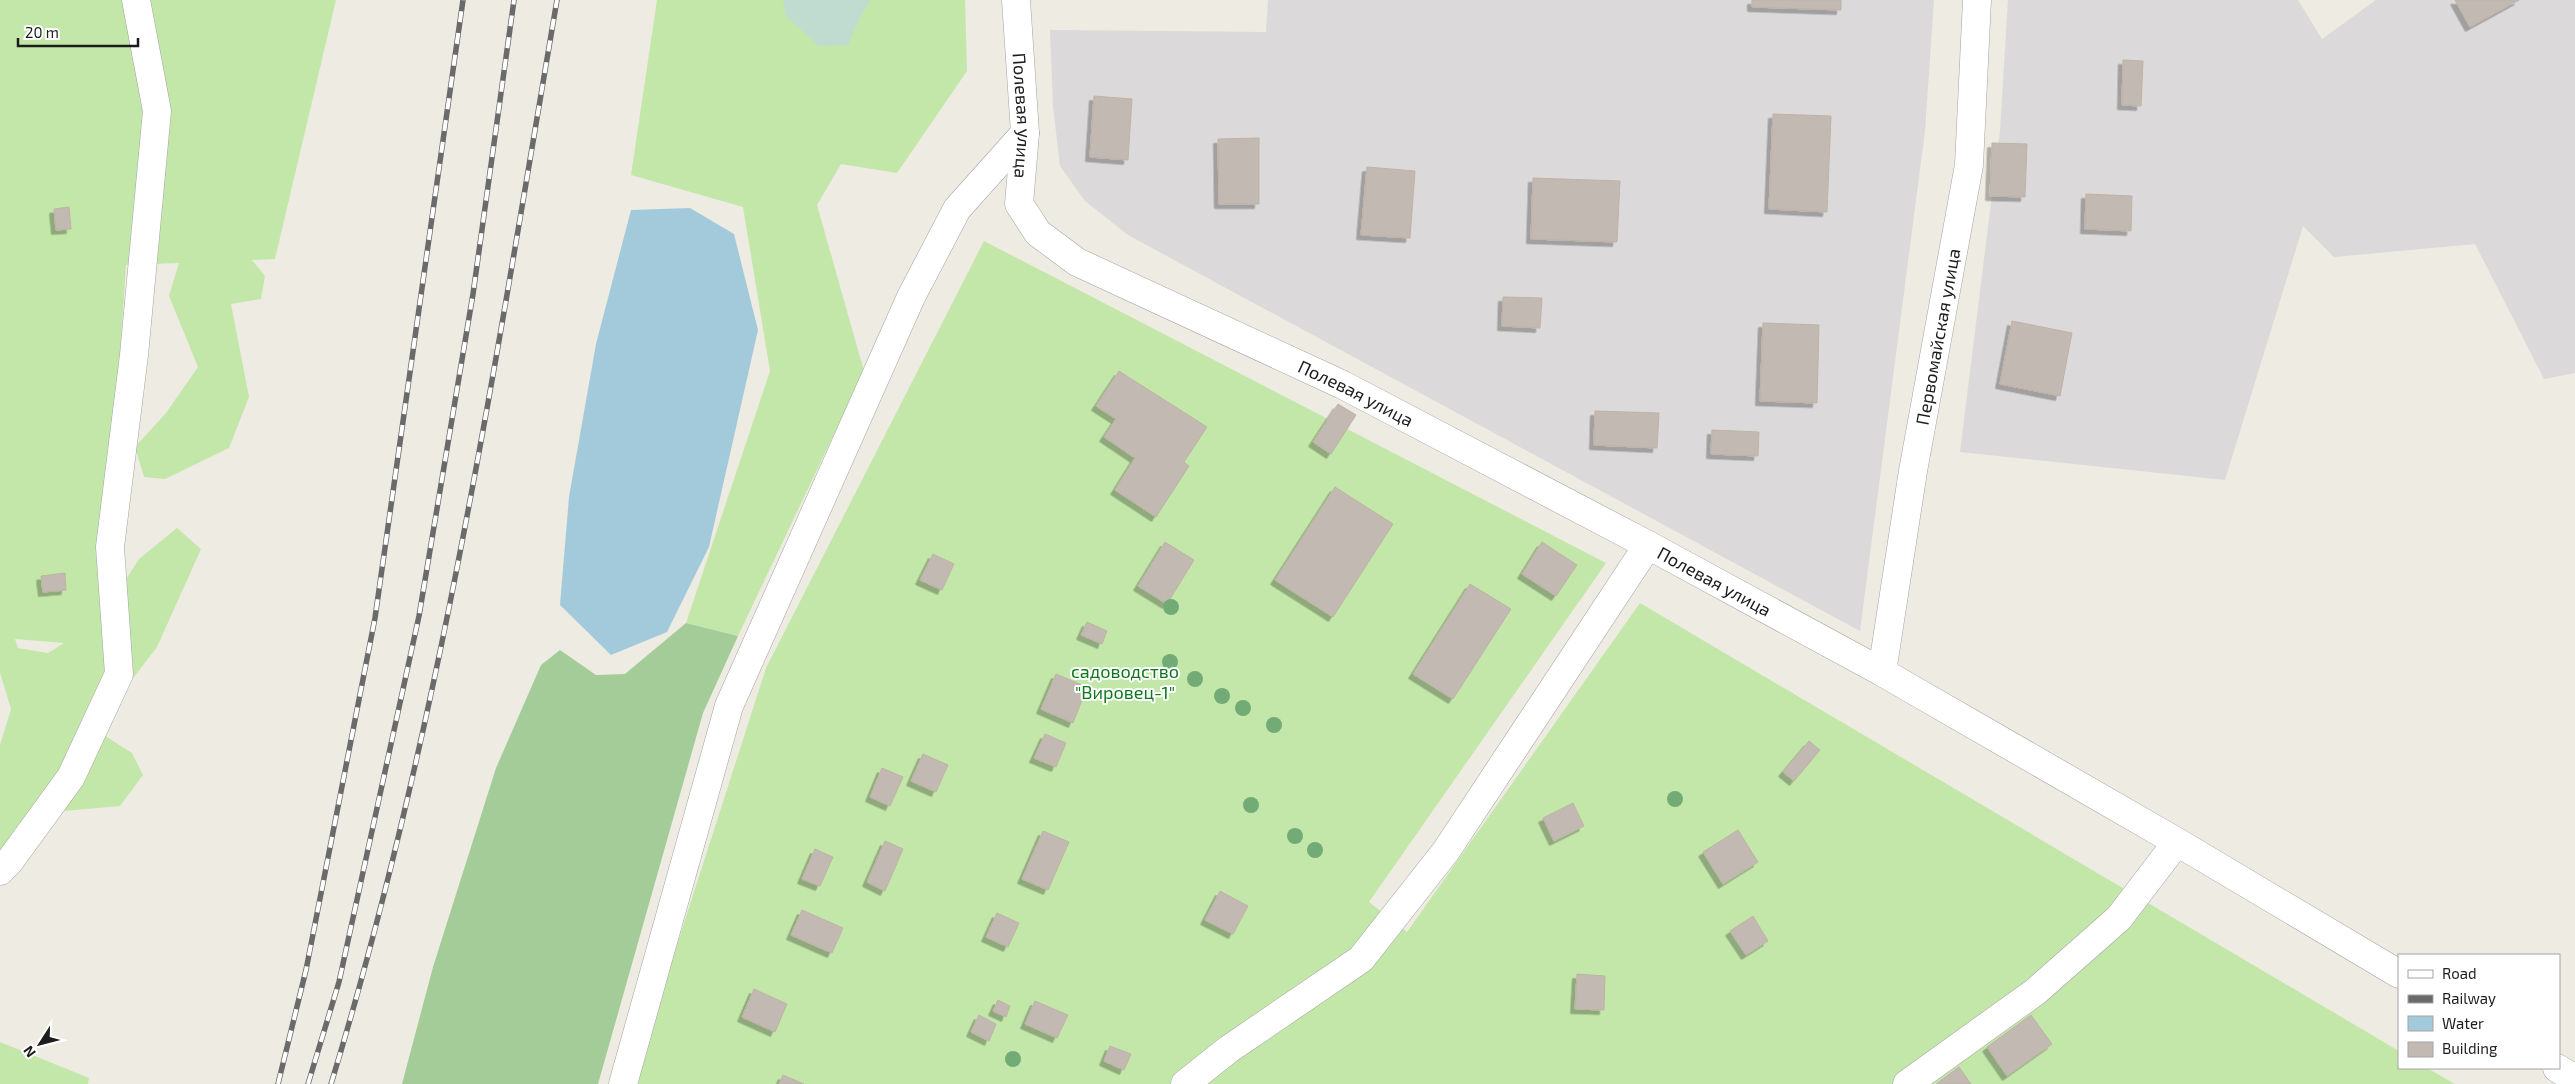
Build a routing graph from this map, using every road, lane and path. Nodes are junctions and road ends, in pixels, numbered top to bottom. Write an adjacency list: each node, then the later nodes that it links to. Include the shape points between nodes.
1 (136, 0): 8 (street, via 157,111 134,355 110,547 119,674 71,777)
2 (1016, 0): 4 (street, Полевая улица)
3 (1977, 0): 6 (street, Первомайская улица, via 1969,165 1913,471)
4 (1025, 133): 5 (street, Полевая улица, via 1019,204 1038,233 1077,262 1343,385); 12 (street, via 957,209 911,297 729,706)
5 (1648, 545): 6 (street, Полевая улица); 13 (street, via 1446,851 1361,959 1229,1049)
6 (1882, 672): 7 (street, Полевая улица)
7 (2177, 842): 9 (street, Полевая улица); 14 (street, via 2119,918 2035,992)
8 (0, 871)
9 (2398, 973)
10 (2559, 1069): 11 (street)
11 (2575, 1079)
12 (623, 1084)
13 (1185, 1084)
14 (1907, 1084)

